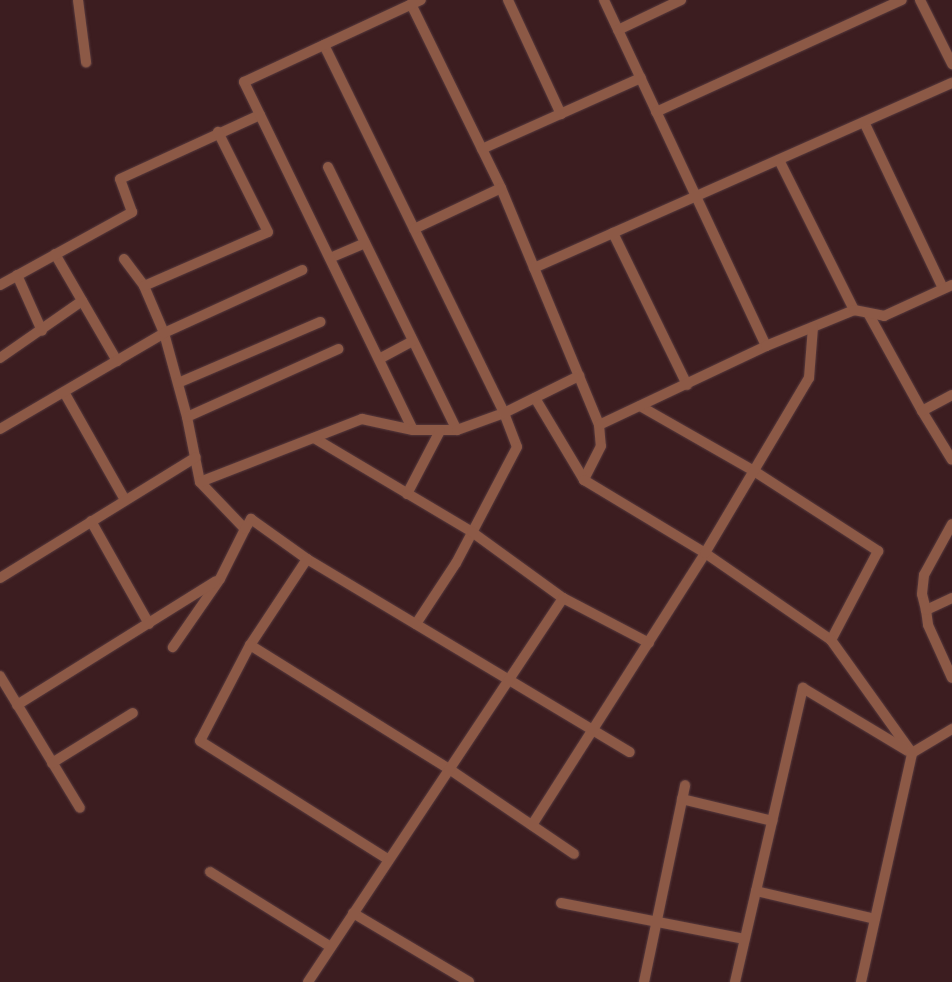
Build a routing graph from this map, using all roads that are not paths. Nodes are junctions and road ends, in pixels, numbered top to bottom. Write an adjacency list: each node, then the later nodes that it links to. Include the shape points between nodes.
1 (78, 0): 10 (street)
2 (508, 0): 15 (street)
3 (604, 0): 8 (street)
4 (681, 0): 8 (street)
5 (902, 0): 14 (street)
6 (920, 0): 11 (street)
7 (416, 2): 9 (street); 19 (street)
8 (618, 30): 12 (street)
9 (324, 45): 16 (street, via 244,82); 24 (street)
10 (86, 62)
11 (952, 64)
12 (641, 78): 14 (street); 15 (street)
13 (952, 83): 17 (street)
14 (656, 112): 23 (street)
15 (561, 114): 19 (street)
16 (260, 115): 18 (street); 28 (street)
17 (864, 122): 20 (street); 35 (street)
18 (218, 132): 27 (street, via 120,179 132,212); 34 (street, via 268,232)
19 (482, 149): 22 (street)
20 (779, 160): 23 (street); 37 (street)
21 (328, 167): 26 (street)
22 (501, 188): 24 (street); 30 (street)
23 (696, 197): 25 (street); 44 (street)
24 (414, 229): 57 (street)
25 (613, 233): 30 (street); 51 (street)
26 (365, 243): 28 (street); 43 (street)
27 (55, 254): 32 (street); 36 (street)
28 (330, 258): 47 (street)
29 (124, 259): 34 (street)
30 (534, 268): 49 (street)
31 (302, 270): 42 (street)
32 (17, 275): 33 (street); 41 (street)
33 (0, 285)
34 (144, 286): 42 (street)
35 (948, 287): 38 (street, via 884,316)
36 (82, 301): 41 (street); 48 (street)
37 (854, 310): 38 (street); 40 (street)
38 (868, 313): 56 (street)
39 (320, 322): 50 (street)
40 (813, 327): 44 (street); 67 (street, via 809,378)
41 (42, 331): 46 (street)
42 (164, 333): 48 (street); 50 (street)
43 (413, 341): 47 (street); 62 (street)
44 (766, 346): 51 (street)
45 (338, 348): 58 (street)
46 (0, 358)
47 (379, 359): 61 (street)
48 (117, 360): 52 (street)
49 (579, 376): 54 (street); 59 (street)
50 (178, 384): 58 (street)
51 (687, 385): 55 (street)
52 (64, 392): 60 (street); 71 (street)
53 (952, 395): 56 (street)
54 (535, 398): 57 (street); 68 (street)
55 (640, 406): 59 (street); 67 (street)
56 (922, 411): 66 (street)
57 (504, 413): 62 (street); 75 (street, via 517,447)
58 (188, 416): 65 (street)
59 (600, 425): 68 (street, via 601,446)
60 (0, 429)
61 (413, 430): 63 (street); 64 (street, via 362,419)
62 (457, 430): 63 (street)
63 (440, 431): 70 (street)
64 (314, 438): 69 (street); 70 (street)
65 (196, 457): 69 (street); 71 (street)
66 (952, 460)
67 (754, 471): 76 (street); 85 (street, via 878,550)
68 (584, 480): 76 (street)
69 (200, 482): 74 (street)
70 (407, 494): 75 (street)
71 (125, 500): 72 (street)
72 (91, 521): 78 (street); 83 (street)
73 (952, 524): 82 (street, via 924,575 922,594)
74 (245, 529): 77 (street, via 251,519); 79 (street)
75 (472, 532): 80 (street); 84 (street)
76 (705, 553): 85 (street); 86 (street)
77 (307, 559): 84 (street); 87 (street)
78 (0, 578)
79 (220, 579): 83 (street); 88 (street)
80 (563, 598): 86 (street); 91 (street)
81 (952, 598): 82 (street)
82 (926, 610): 90 (street, via 928,625)
83 (149, 624): 92 (street)
84 (416, 624): 91 (street)
85 (831, 640): 97 (street)
86 (649, 643): 95 (street)
87 (250, 646): 99 (street); 106 (street, via 200,741)
88 (173, 647)
89 (0, 676): 92 (street)
90 (952, 678)
91 (509, 679): 95 (street); 99 (street)
92 (17, 705): 98 (street)
93 (133, 713): 98 (street)
94 (952, 729): 97 (street)
95 (594, 730): 96 (street); 104 (street)
96 (630, 752)
97 (912, 753): 103 (street, via 803,688); 111 (street)
98 (52, 763): 102 (street)
99 (449, 769): 104 (street); 106 (street)
100 (684, 785): 101 (street)
101 (682, 799): 103 (street); 112 (street)
102 (80, 808)
103 (772, 821): 108 (street)
104 (532, 825): 105 (street)
105 (574, 854)
106 (389, 860): 110 (street)
107 (210, 872): 114 (street)
108 (756, 891): 111 (street); 113 (street)
109 (561, 903): 112 (street)
110 (354, 913): 114 (street); 116 (street)
111 (875, 919): 119 (street)
112 (657, 921): 113 (street); 117 (street)
113 (745, 939): 118 (street)
114 (331, 947): 115 (street)
115 (308, 982)
116 (469, 982)
117 (644, 982)
118 (735, 982)
119 (861, 982)

